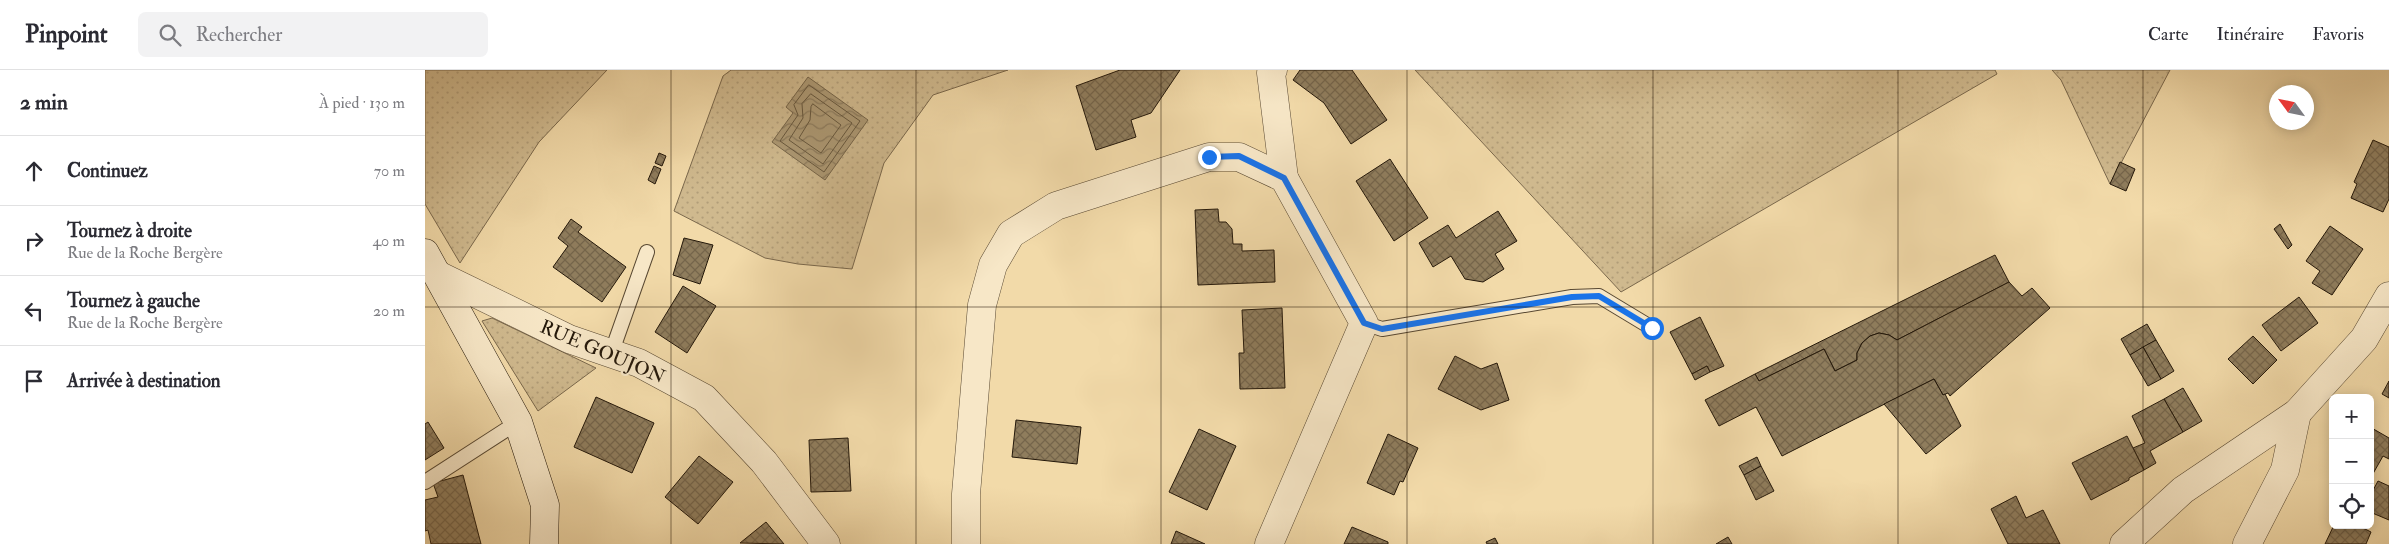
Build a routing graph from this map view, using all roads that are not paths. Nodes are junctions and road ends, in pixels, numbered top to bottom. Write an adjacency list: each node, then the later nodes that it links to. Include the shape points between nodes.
1 (1273, 70): 2 (street)
2 (1284, 178): 6 (street); 14 (street, via 1239,156 1209,157 1056,206 1011,234 993,265 982,305 966,494)
3 (647, 252): 8 (lane)
4 (431, 264): 8 (street, RUE GOUJON, via 569,339); 10 (street)
5 (2389, 296): 9 (street, via 2364,339)
6 (1364, 323): 7 (lane, via 1382,329 1572,297 1599,296); 15 (street)
7 (1652, 328)
8 (611, 354): 13 (street, RUE GOUJON, via 639,363 704,398 764,462)
9 (2297, 413): 16 (street, via 2183,490); 17 (street, via 2285,470)
10 (518, 422): 11 (lane); 12 (street, via 545,505)
11 (425, 482)
12 (544, 544)
13 (826, 544)
14 (966, 544)
15 (1269, 544)
16 (2124, 544)
17 (2247, 544)

